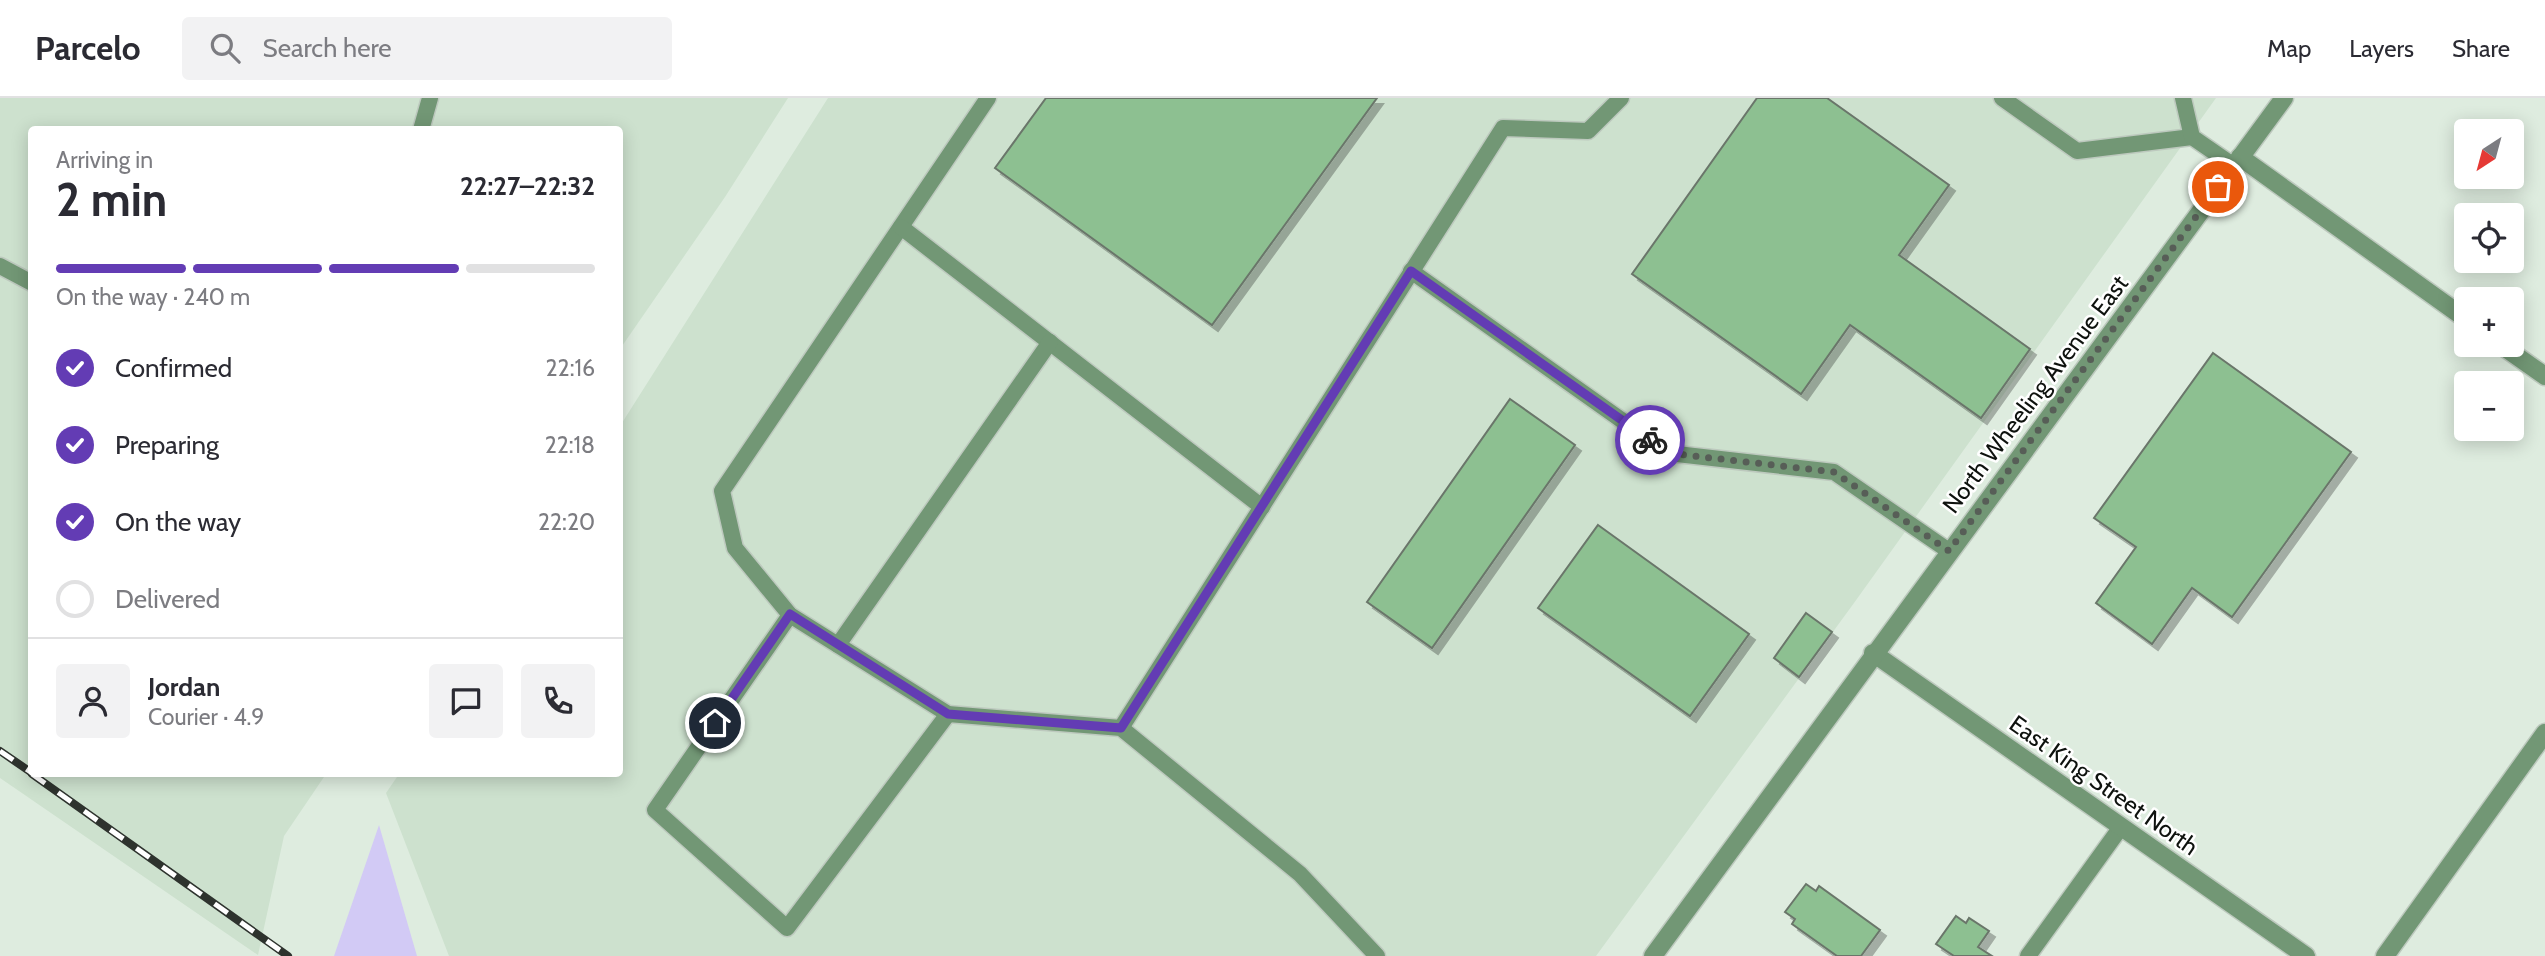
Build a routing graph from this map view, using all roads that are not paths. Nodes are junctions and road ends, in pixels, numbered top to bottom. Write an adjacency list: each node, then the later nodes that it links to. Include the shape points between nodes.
1 (430, 98): 7 (lane)
2 (988, 98): 10 (lane)
3 (1621, 98): 12 (lane, via 1588,131 1503,128)
4 (2002, 98): 8 (lane, via 2077,151)
5 (2183, 98): 8 (lane)
6 (2284, 98): 9 (street, North Wheeling Avenue East)
7 (422, 126)
8 (2192, 137): 9 (lane)
9 (2237, 161): 14 (street); 19 (street, North Wheeling Avenue East)
10 (901, 226): 15 (lane); 20 (lane, via 722,491 736,548)
11 (0, 266): 13 (lane)
12 (1411, 271): 18 (lane); 19 (lane, via 1668,453 1834,472)
13 (28, 281)
14 (2454, 311)
15 (1050, 342): 18 (lane); 21 (lane)
16 (2518, 357): 17 (street)
17 (2545, 376)
18 (1262, 507): 24 (lane)
19 (1949, 551): 22 (street, North Wheeling Avenue East)
20 (790, 614): 21 (lane); 23 (lane, via 655,810 787,928)
21 (838, 645): 23 (lane)
22 (1873, 653): 26 (street, East King Street North); 28 (street, North Wheeling Avenue East)
23 (948, 714): 24 (lane)
24 (1121, 728): 27 (lane, via 1300,874)
25 (2545, 733): 31 (street)
26 (2121, 827): 29 (lane); 30 (street, East King Street North)
27 (1377, 956)
28 (1653, 956)
29 (2028, 956)
30 (2306, 956)
31 (2385, 956)

